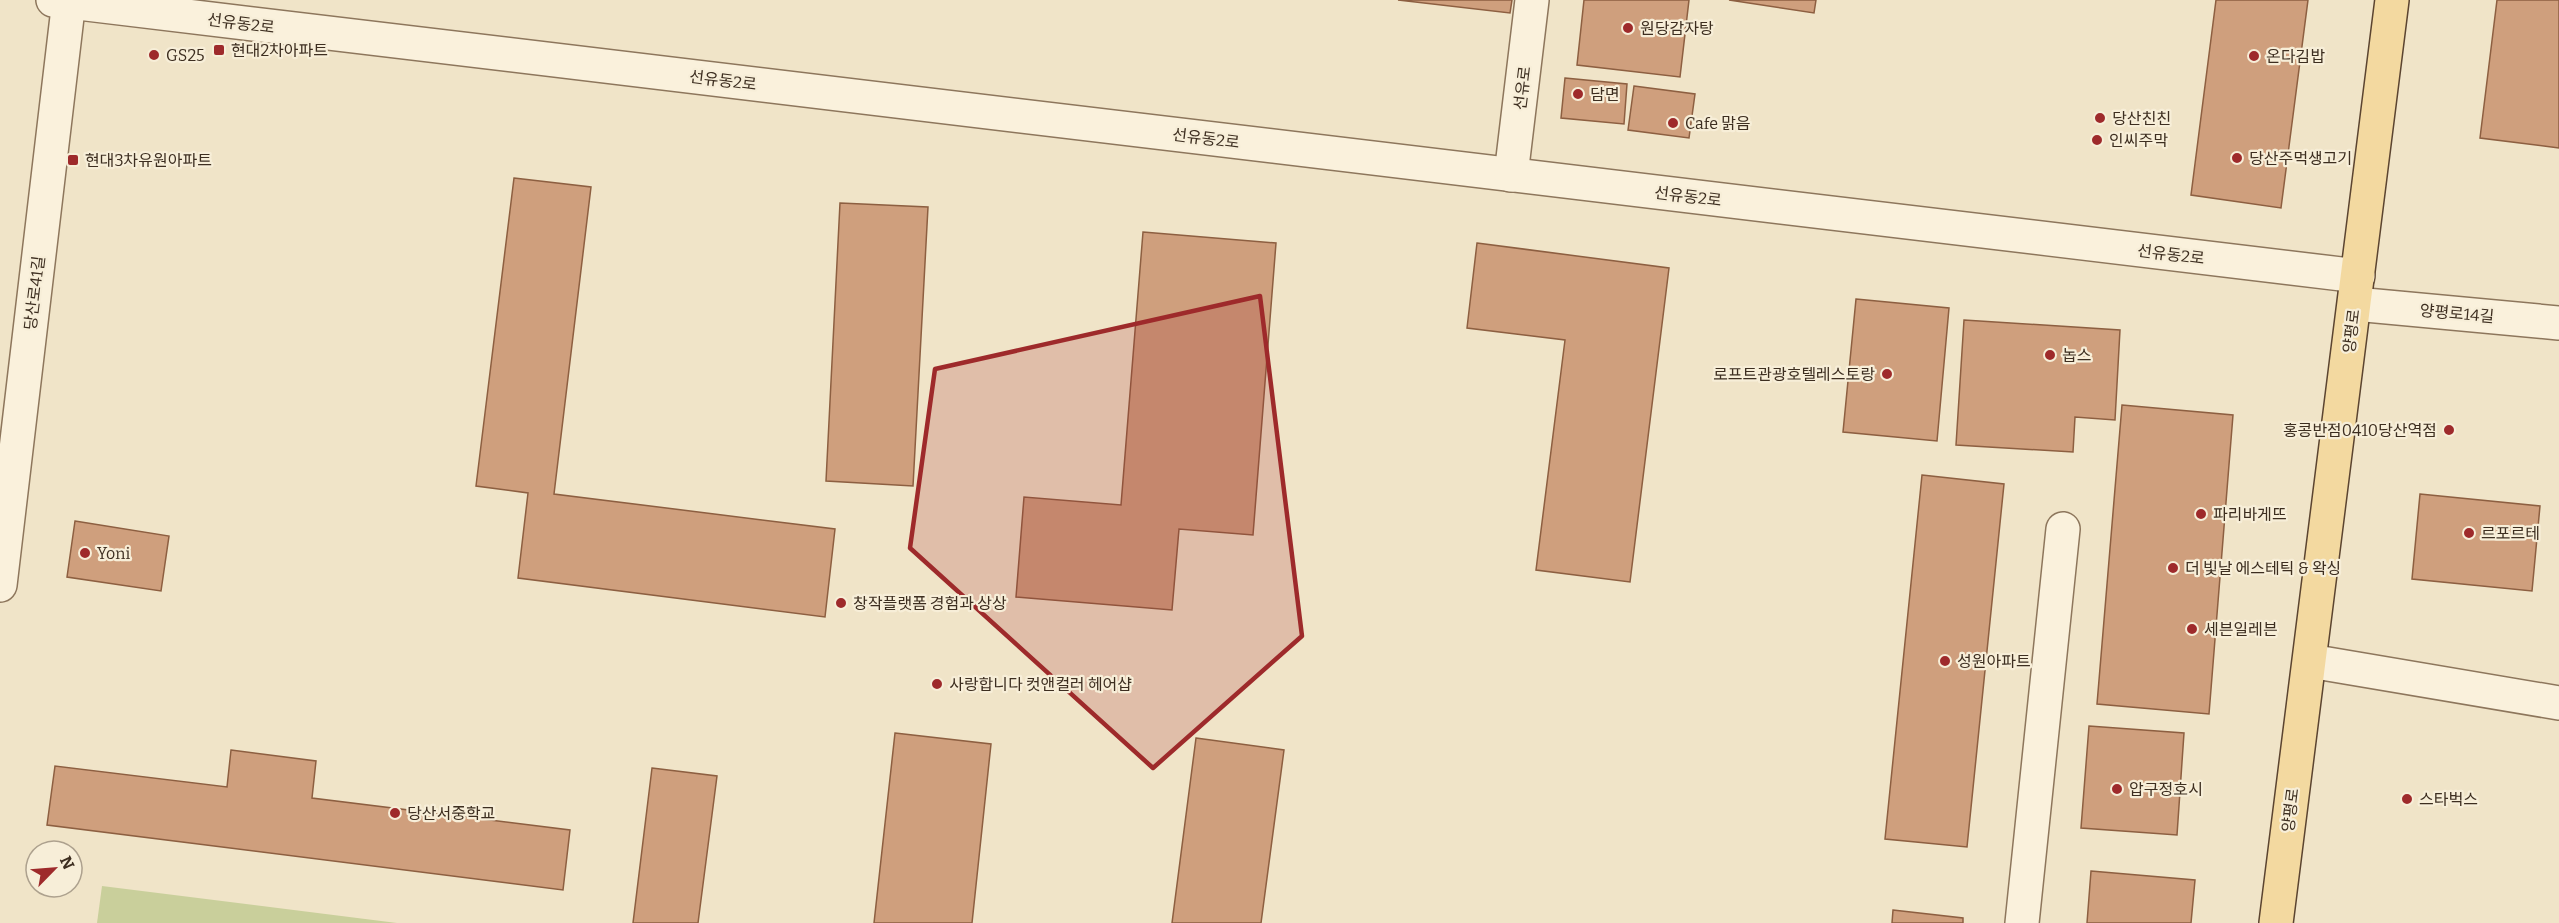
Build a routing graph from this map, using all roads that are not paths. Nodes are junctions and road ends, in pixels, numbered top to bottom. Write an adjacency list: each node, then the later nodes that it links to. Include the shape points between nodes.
1 (1532, 0): 4 (street, 선유로)
2 (2392, 0): 5 (main road, 양평로)
3 (64, 1): 4 (street, 선유동2로); 8 (street, 당산로41길)
4 (1511, 175): 5 (street, 선유동2로)
5 (2357, 290): 6 (street, 양평로14길); 9 (main road, 양평로)
6 (2559, 323)
7 (2063, 530): 11 (street)
8 (0, 585)
9 (2310, 661): 10 (street); 12 (main road, 양평로)
10 (2559, 703)
11 (2022, 923)
12 (2276, 923)

